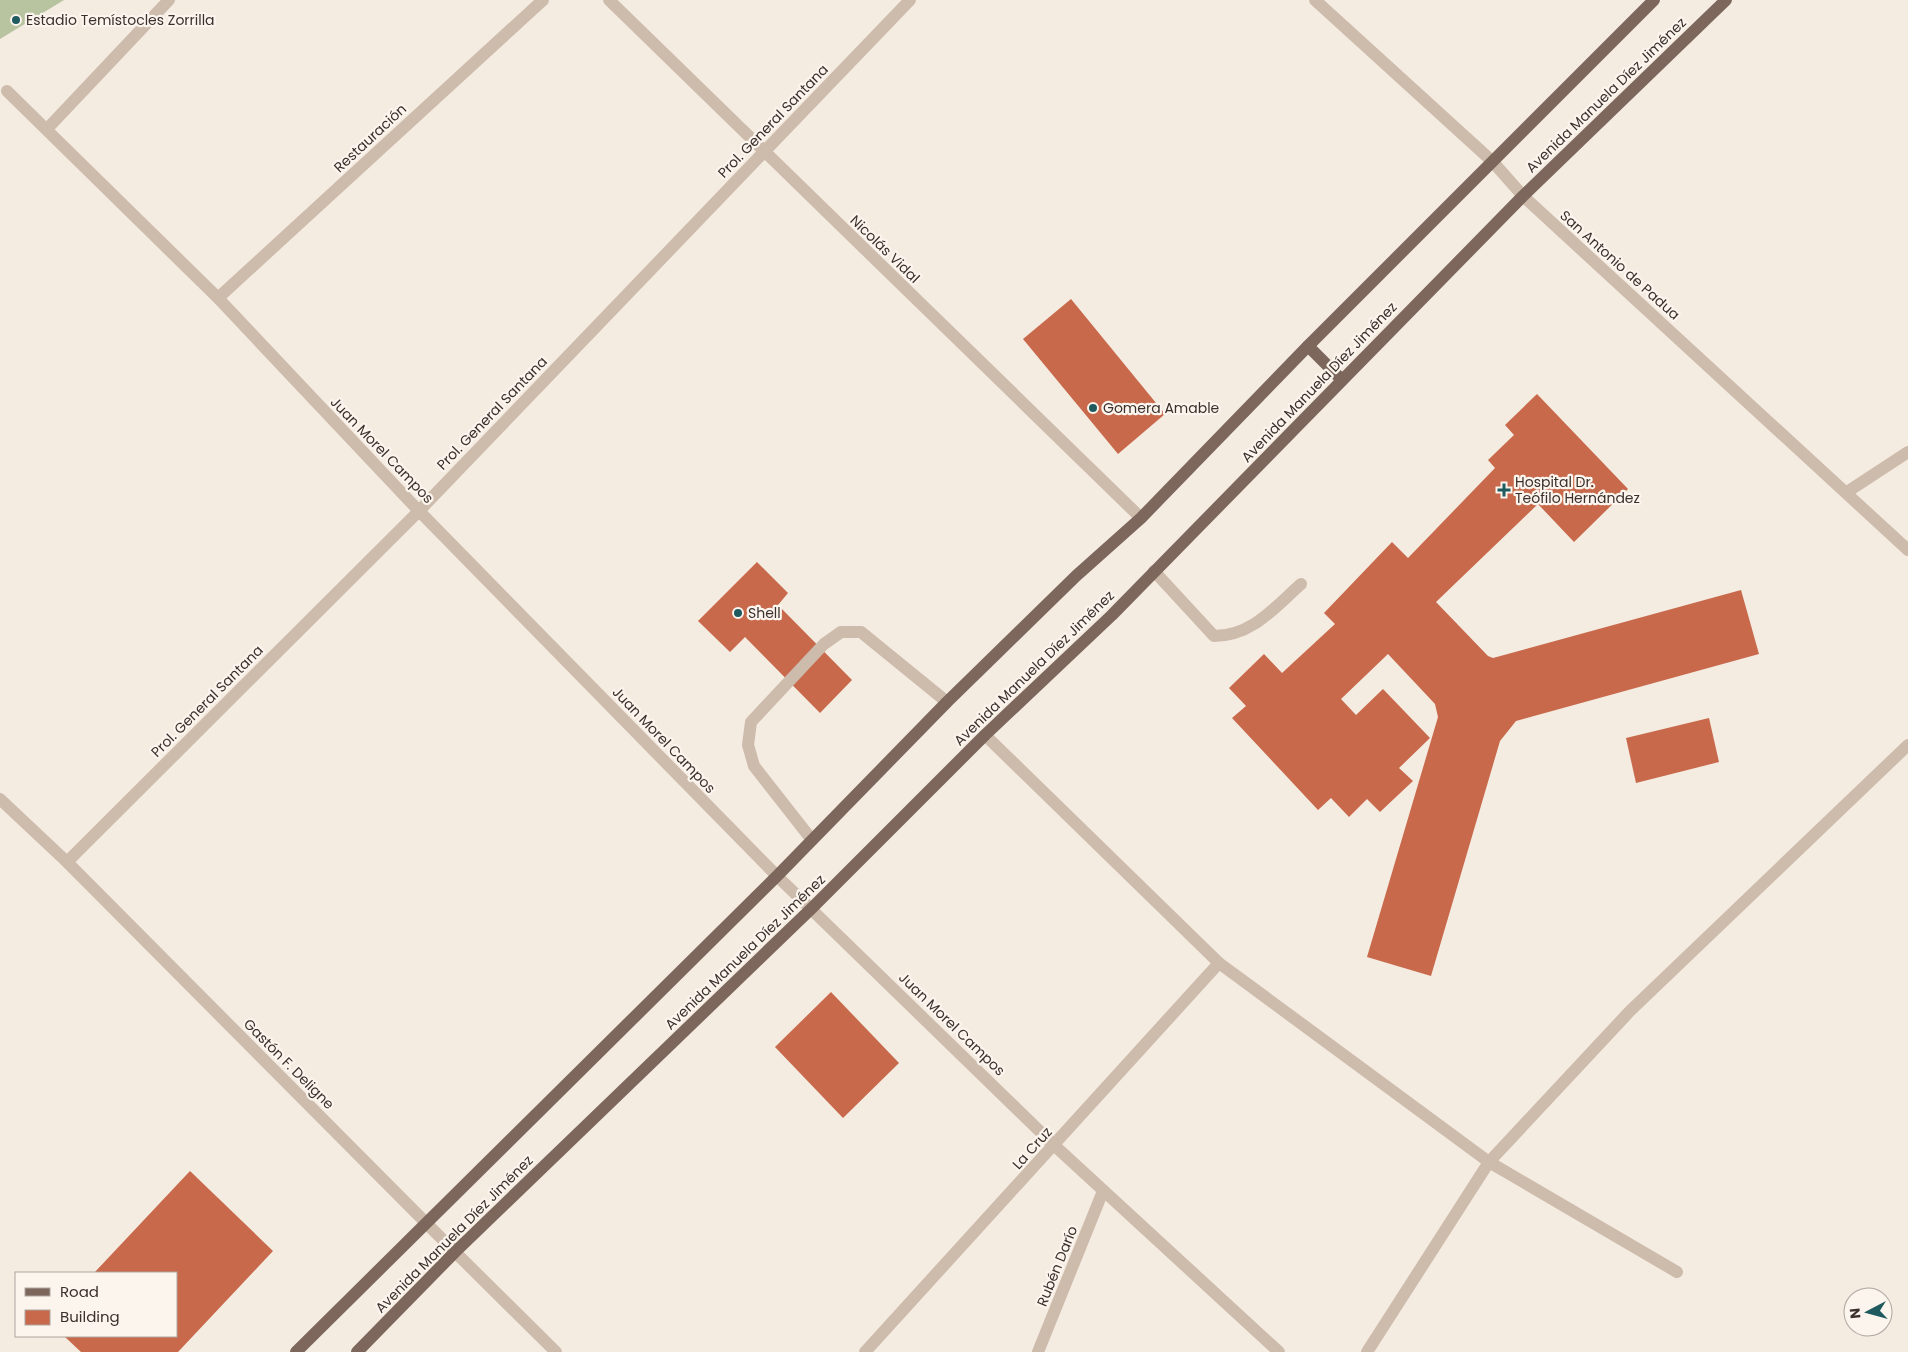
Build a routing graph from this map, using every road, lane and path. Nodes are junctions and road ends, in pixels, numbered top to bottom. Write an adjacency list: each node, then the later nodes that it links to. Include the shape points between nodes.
1 (169, 0): 9 (street)
2 (543, 0): 13 (street, Restauración)
3 (609, 0): 10 (street, Nicolás Vidal)
4 (910, 0): 10 (street, Prol. General Santana)
5 (1315, 0): 11 (street, San Antonio de Padua)
6 (1654, 0): 11 (main road, Avenida Manuela Díez Jiménez)
7 (1726, 0): 12 (main road, Avenida Manuela Díez Jiménez)
8 (7, 92): 9 (street, Juan Morel Campos)
9 (47, 129): 13 (street, Juan Morel Campos)
10 (764, 152): 18 (street, Prol. General Santana); 19 (street, Nicolás Vidal)
11 (1493, 162): 12 (street, San Antonio de Padua); 14 (main road, Avenida Manuela Díez Jiménez)
12 (1523, 196): 15 (main road, Avenida Manuela Díez Jiménez); 17 (street, San Antonio de Padua)
13 (218, 298): 18 (street, Juan Morel Campos)
14 (1308, 346): 15 (main road); 19 (main road, Avenida Manuela Díez Jiménez)
15 (1342, 380): 21 (main road, Avenida Manuela Díez Jiménez)
16 (1908, 452): 17 (street)
17 (1847, 492): 20 (street, San Antonio de Padua)
18 (419, 511): 28 (street, Prol. General Santana); 29 (street, Juan Morel Campos)
19 (1141, 518): 23 (main road, Avenida Manuela Díez Jiménez, via 1076,576)
20 (1908, 550)
21 (1154, 571): 22 (street, via 1214,636 1244,632); 24 (main road, Avenida Manuela Díez Jiménez)
22 (1301, 584)
23 (947, 702): 27 (main road, Avenida Manuela Díez Jiménez); 27 (street, via 861,632 842,632 824,644 751,722 748,745 754,766)
24 (985, 735): 30 (main road, Avenida Manuela Díez Jiménez); 31 (street)
25 (1908, 745): 33 (street, via 1630,1011)
26 (0, 799): 28 (street, Gastón F. Deligne)
27 (812, 840): 29 (main road, Avenida Manuela Díez Jiménez)
28 (67, 862): 35 (street, Gastón F. Deligne)
29 (776, 876): 30 (street, Juan Morel Campos); 35 (main road, Avenida Manuela Díez Jiménez)
30 (812, 908): 32 (street, Juan Morel Campos); 36 (main road, Avenida Manuela Díez Jiménez)
31 (1220, 963): 32 (street, La Cruz); 33 (street)
32 (1055, 1146): 34 (street, Juan Morel Campos); 41 (street, La Cruz)
33 (1489, 1162): 37 (street); 44 (street)
34 (1103, 1190): 42 (street, Rubén Darío); 43 (street, Juan Morel Campos)
35 (424, 1223): 36 (street, Gastón F. Deligne); 38 (main road, Avenida Manuela Díez Jiménez)
36 (456, 1252): 39 (main road, Avenida Manuela Díez Jiménez); 40 (street, Gastón F. Deligne)
37 (1678, 1272)
38 (296, 1352)
39 (357, 1352)
40 (556, 1352)
41 (865, 1352)
42 (1038, 1352)
43 (1279, 1352)
44 (1367, 1352)

